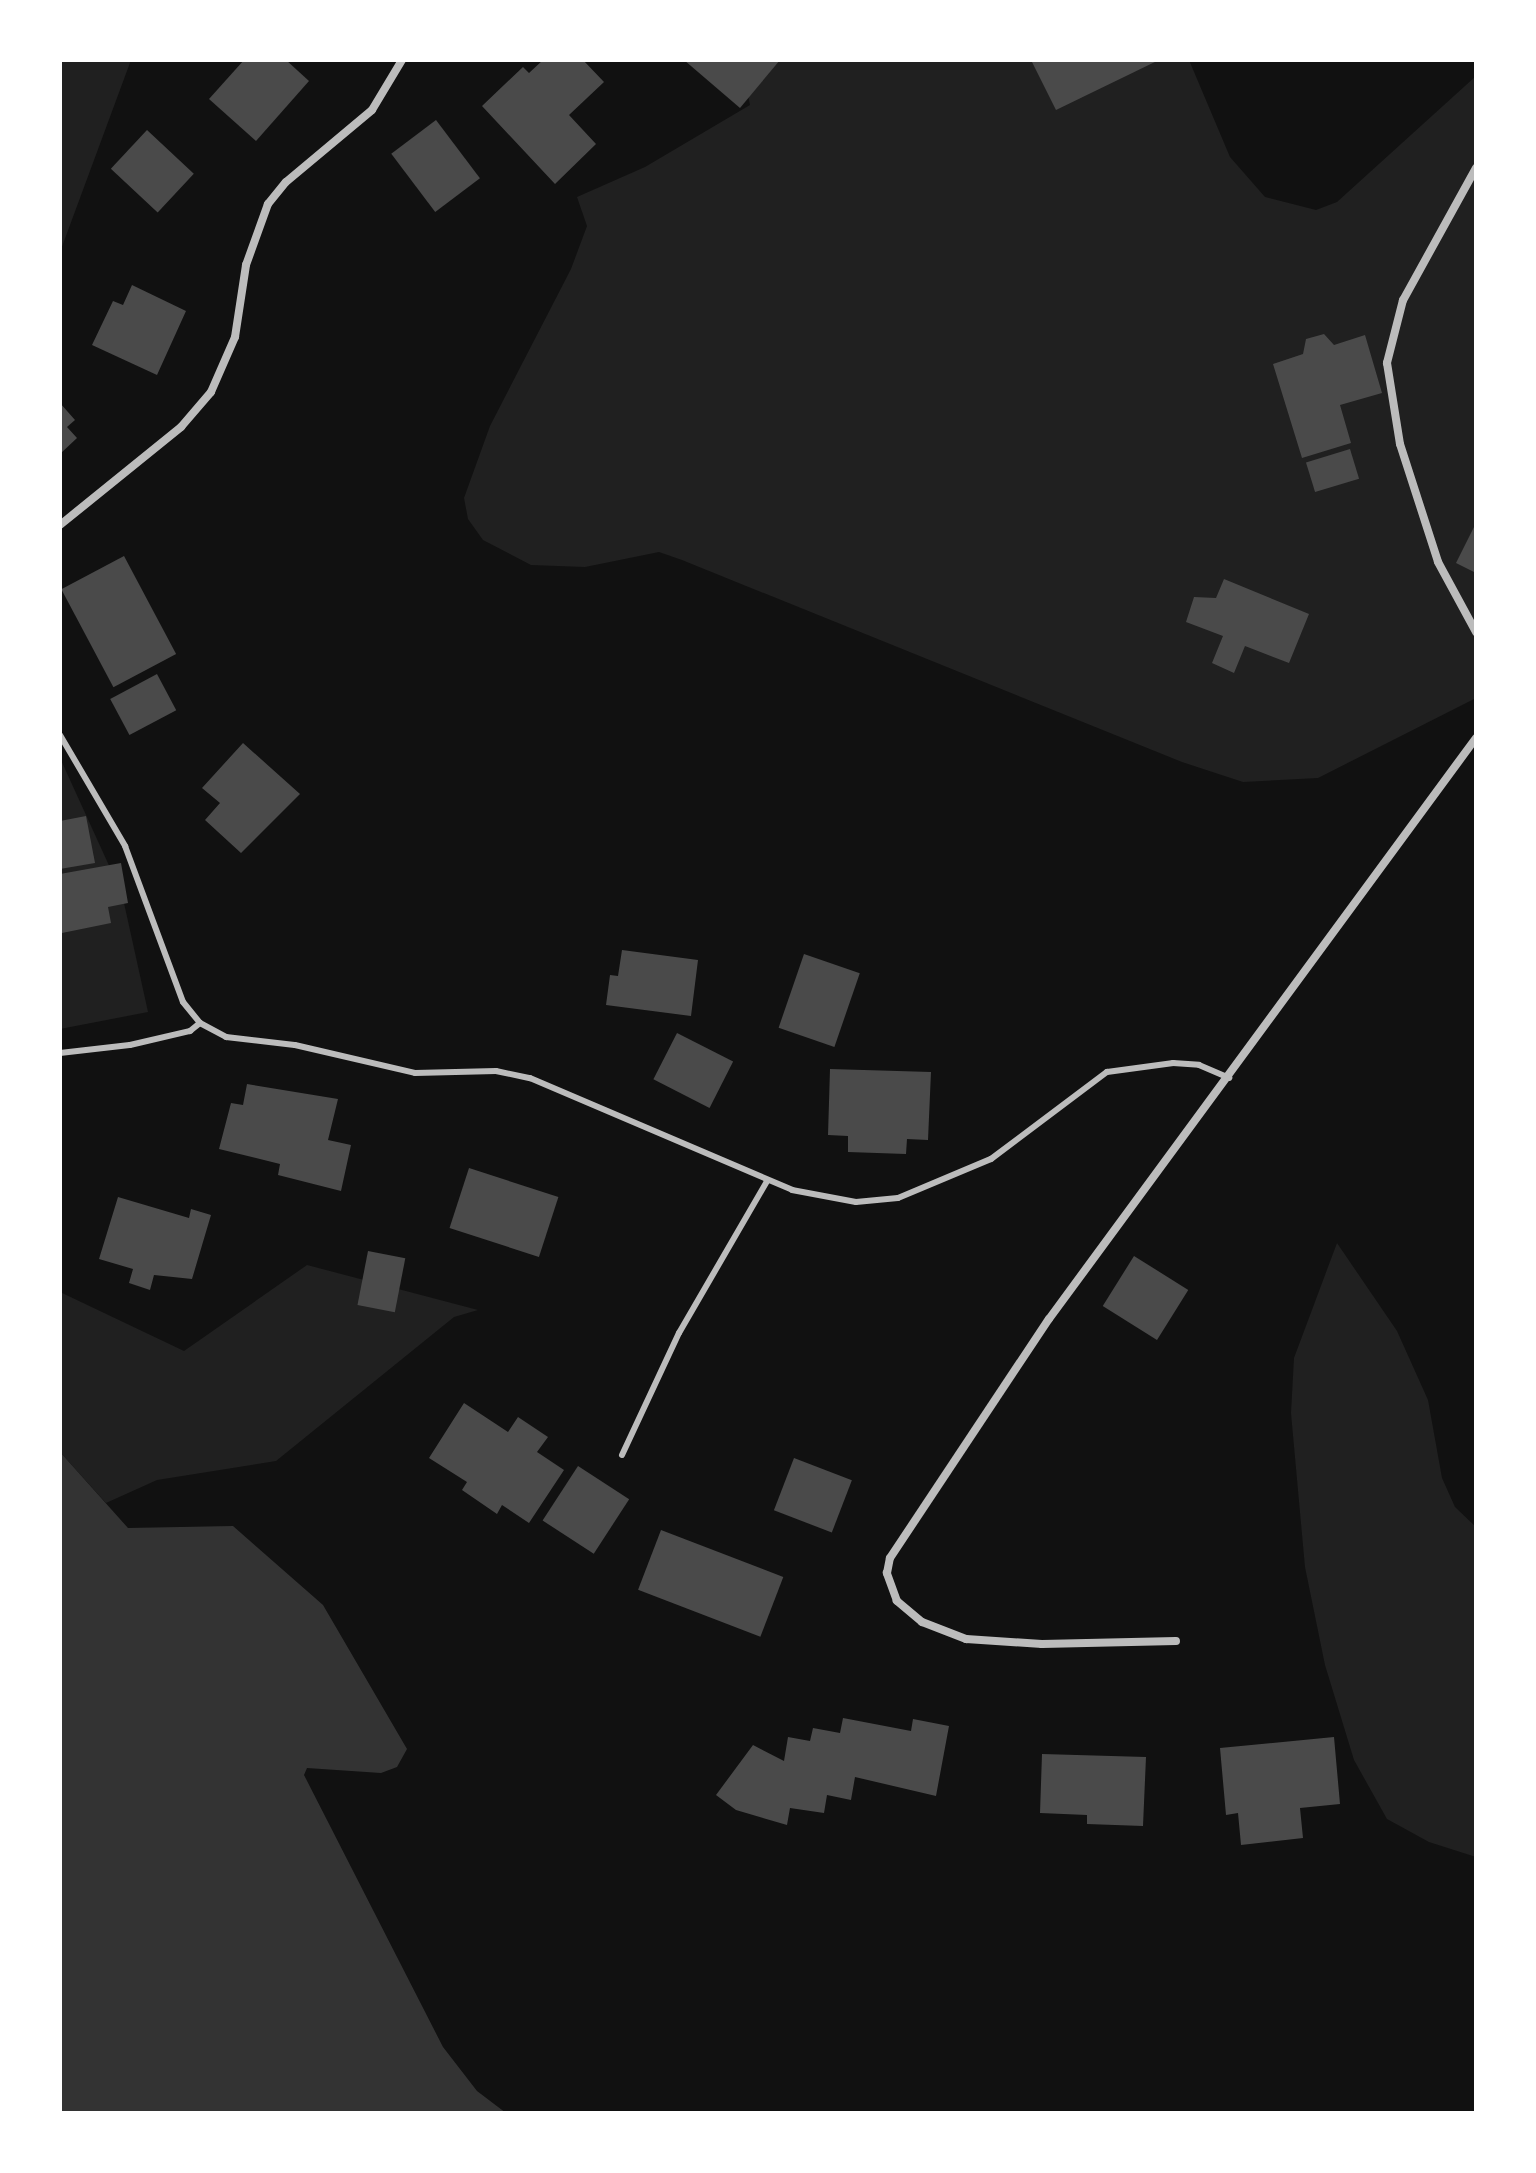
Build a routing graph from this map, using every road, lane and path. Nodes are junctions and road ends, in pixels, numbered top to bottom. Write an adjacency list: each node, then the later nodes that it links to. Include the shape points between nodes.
1 (402, 60): 3 (street, via 372,110 286,182 268,204 246,265 235,337 211,392 181,427)
2 (1476, 168): 4 (street, via 1403,300 1387,363 1400,444 1438,562)
3 (60, 525)
4 (1476, 632)
5 (60, 735): 7 (lane, via 125,846 154,913 178,990)
6 (1476, 738): 9 (street)
7 (200, 1023): 8 (lane, via 190,1031 130,1045); 10 (lane, via 226,1037 295,1045 415,1073 496,1071 530,1078)
8 (60, 1053)
9 (1229, 1078): 10 (lane, via 1199,1065 1173,1063 1107,1072 991,1159 898,1198 856,1202); 12 (street, via 984,1413 907,1526 887,1573 890,1588 910,1612 966,1639 1042,1644)
10 (767, 1181): 11 (lane, via 679,1333)
11 (622, 1455)
12 (1176, 1641)

